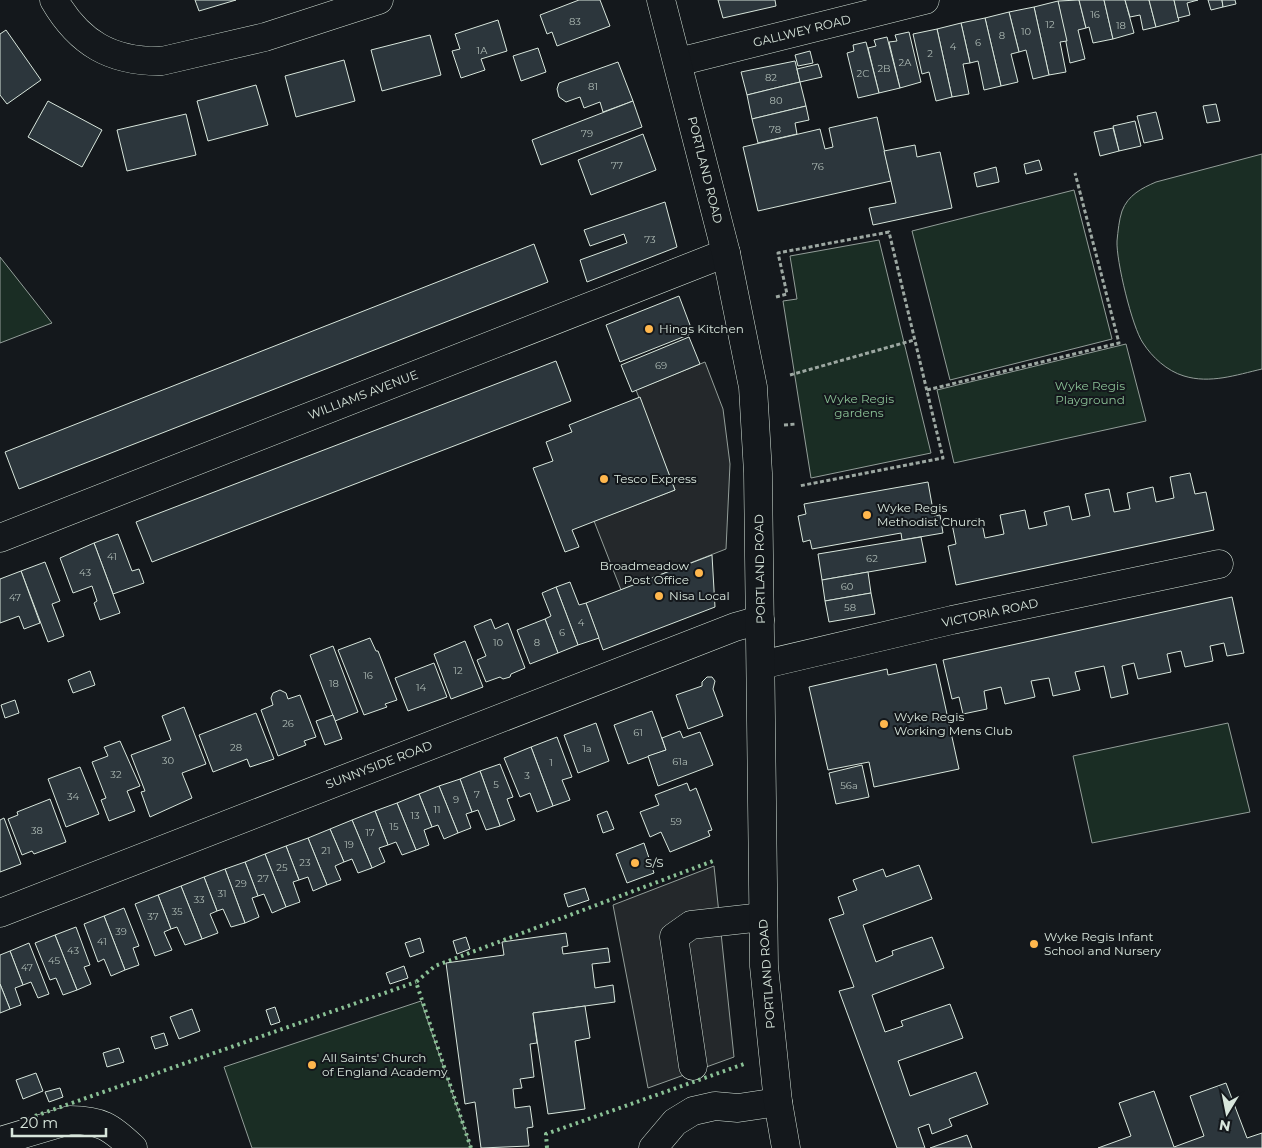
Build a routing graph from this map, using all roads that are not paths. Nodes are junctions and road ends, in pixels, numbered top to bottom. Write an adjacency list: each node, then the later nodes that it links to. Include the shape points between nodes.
1 (54, 0): 2 (main road, via 76,32 88,41 114,55 147,61 265,38)
2 (379, 0)
3 (661, 0): 5 (main road, PORTLAND ROAD)
4 (926, 0): 5 (main road, GALLWEY ROAD)
5 (678, 62): 6 (main road, PORTLAND ROAD)
6 (726, 254): 7 (main road, WILLIAMS AVENUE); 9 (main road, PORTLAND ROAD, via 753,387)
7 (0, 538)
8 (1219, 564): 10 (main road, VICTORIA ROAD, via 952,620)
9 (760, 620): 10 (main road, PORTLAND ROAD); 11 (main road, SUNNYSIDE ROAD)
10 (761, 665): 12 (main road, PORTLAND ROAD)
11 (0, 913)
12 (763, 917): 13 (main road, via 691,925 674,937); 14 (main road, PORTLAND ROAD, via 764,966)
13 (693, 1066)
14 (778, 1102): 17 (main road, via 738,1108 715,1106 692,1112 675,1122); 18 (main road, PORTLAND ROAD)
15 (0, 1141): 16 (main road, via 70,1120 82,1120 113,1129)
16 (133, 1148)
17 (653, 1148)
18 (786, 1148)

